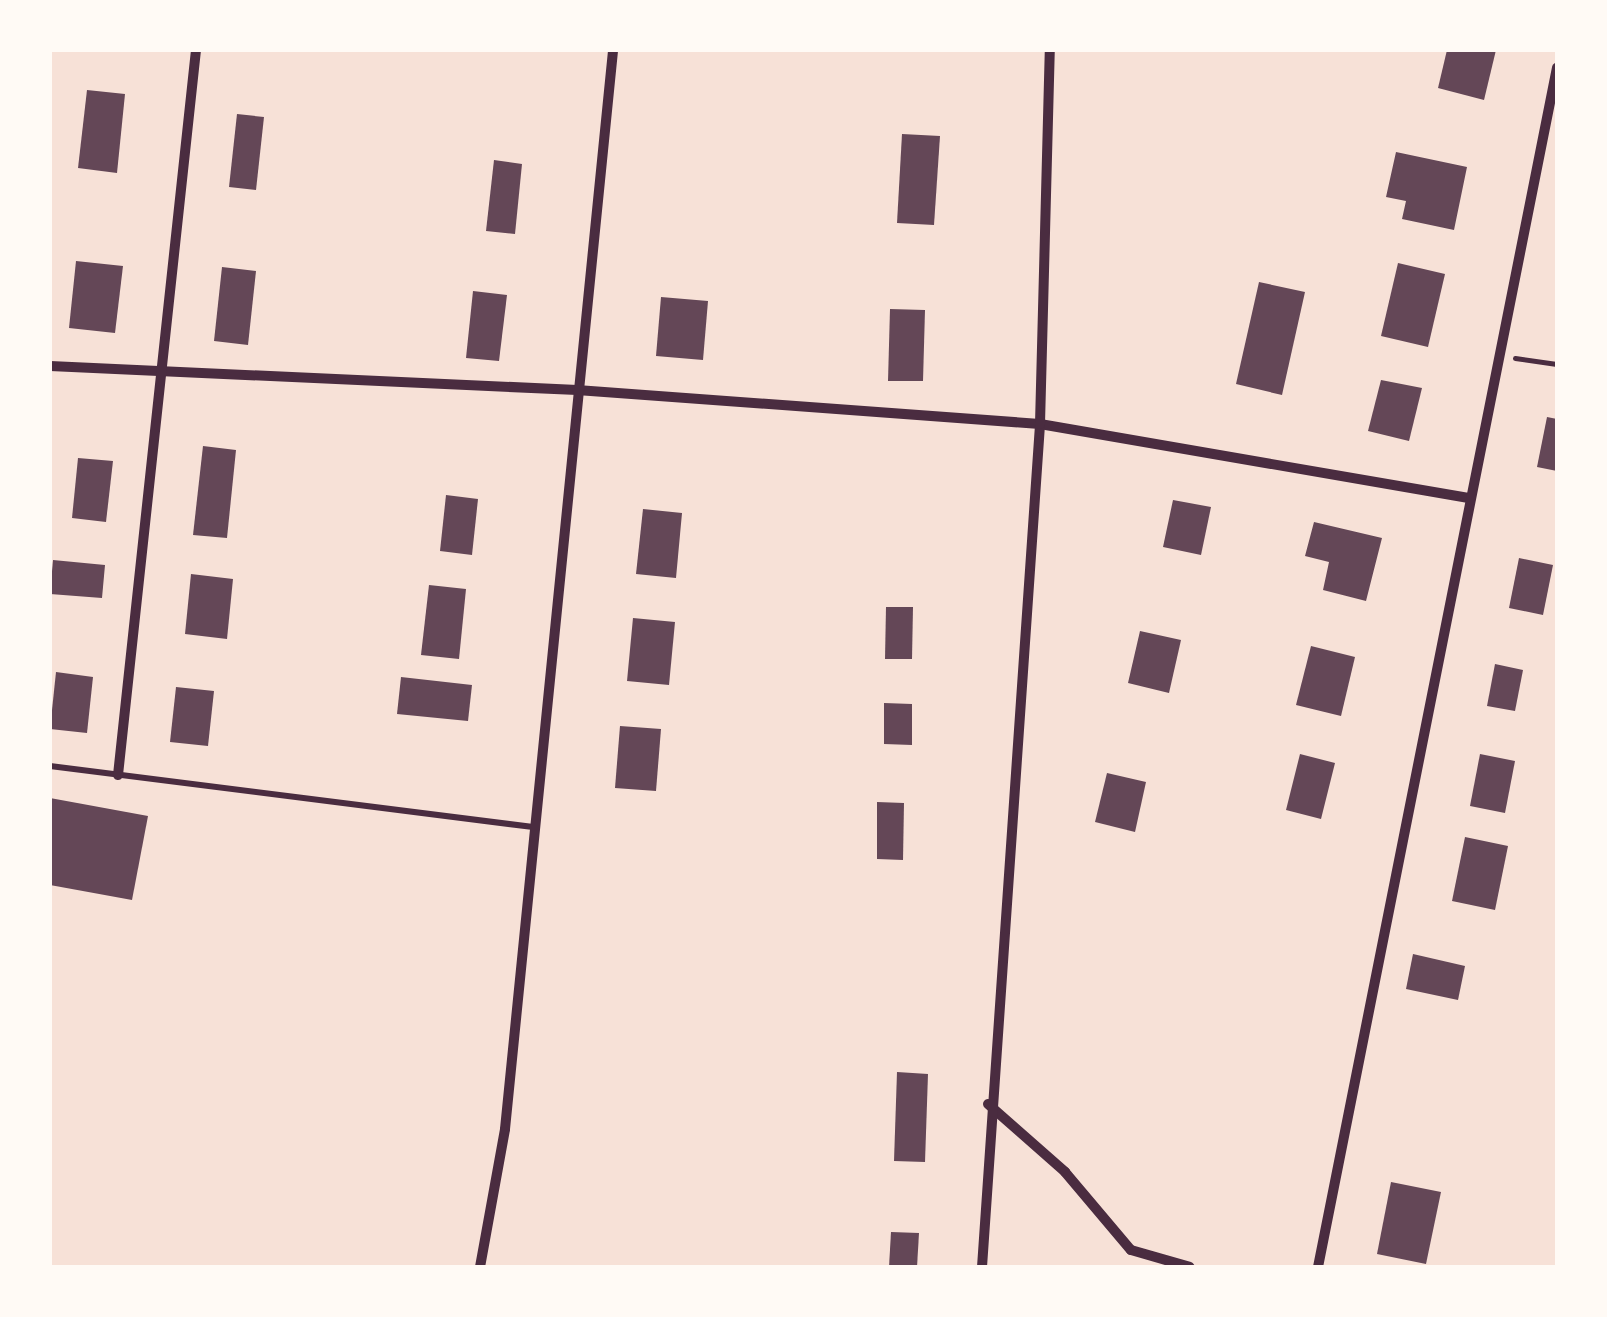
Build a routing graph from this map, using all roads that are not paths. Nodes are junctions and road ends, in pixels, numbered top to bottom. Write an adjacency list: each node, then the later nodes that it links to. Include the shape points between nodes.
1 (196, 50): 6 (street)
2 (613, 50): 7 (street)
3 (1050, 50): 8 (street)
4 (1557, 68): 9 (street)
5 (50, 366): 6 (street)
6 (166, 372): 7 (street); 11 (street)
7 (577, 390): 8 (street); 12 (street)
8 (1040, 424): 9 (street); 13 (street)
9 (1469, 498): 17 (street)
10 (50, 766): 11 (lane)
11 (118, 775): 12 (lane)
12 (536, 828): 14 (street, via 505,1130)
13 (988, 1104): 15 (street); 16 (street, via 1065,1172 1131,1250)
14 (480, 1267)
15 (982, 1267)
16 (1190, 1267)
17 (1318, 1267)

